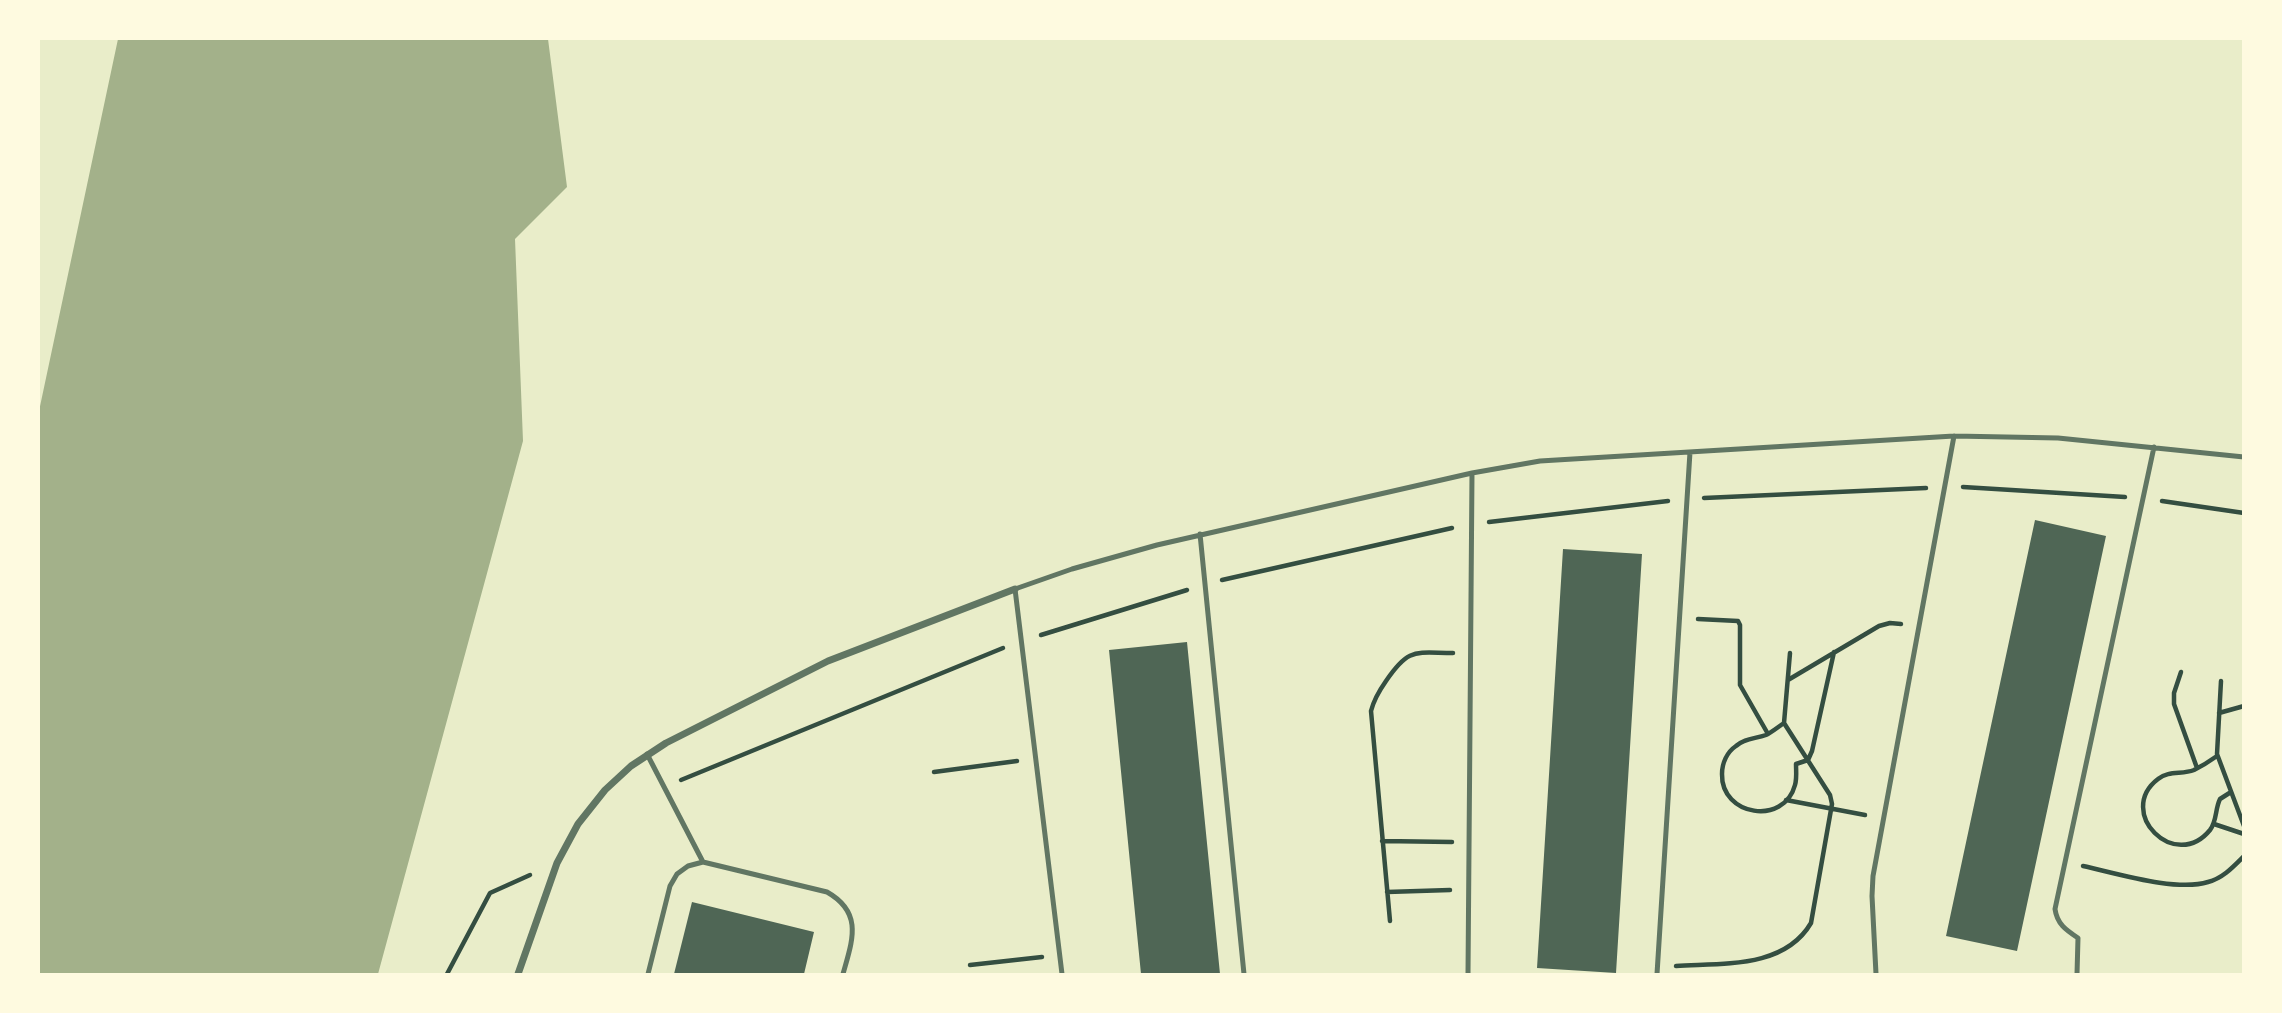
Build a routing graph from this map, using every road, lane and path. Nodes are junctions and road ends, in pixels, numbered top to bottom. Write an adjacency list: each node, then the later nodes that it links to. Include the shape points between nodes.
1 (1954, 436): 2 (lane); 3 (lane); 6 (lane)
2 (2154, 446): 4 (lane); 8 (lane)
3 (1690, 452): 5 (lane, via 1562,458); 7 (lane)
4 (2244, 457)
5 (1472, 473): 10 (lane); 11 (lane)
6 (1944, 488): 7 (path); 8 (path); 15 (lane)
7 (1687, 499): 10 (path); 14 (lane)
8 (2143, 499): 9 (path); 45 (lane)
9 (2244, 513)
10 (1472, 525): 12 (path); 18 (lane)
11 (1200, 534): 12 (lane); 13 (lane, via 1112,556)
12 (1205, 584): 16 (path); 58 (lane)
13 (1015, 589): 16 (lane); 27 (street, via 828,661)
14 (1680, 619): 26 (path, via 1738,621 1740,685); 52 (lane)
15 (1919, 627): 17 (path, via 1879,626); 37 (lane)
16 (1021, 641): 29 (lane); 33 (path)
17 (1834, 652): 21 (path); 30 (path)
18 (1471, 653): 41 (path, via 1405,657 1375,697 1370,718); 42 (lane)
19 (1790, 653): 21 (path)
20 (2181, 672): 31 (path, via 2174,704)
21 (1787, 680): 25 (path)
22 (2221, 681): 24 (path)
23 (2244, 706): 24 (path)
24 (2219, 713): 28 (path)
25 (1784, 723): 26 (path); 30 (path)
26 (1768, 734): 35 (path, via 1744,740 1729,752 1722,769 1724,788 1735,803 1752,811 1770,810)
27 (647, 754): 33 (lane); 46 (street, via 593,803)
28 (2217, 756): 31 (path); 34 (path)
29 (1036, 759): 32 (path); 50 (lane)
30 (1808, 760): 35 (path, via 1796,764 1795,785); 36 (path, via 1830,795)
31 (2197, 768): 39 (path, via 2165,774 2152,785 2144,816 2151,831 2172,844 2196,841)
32 (934, 772)
33 (664, 787): 44 (lane)
34 (2231, 793): 38 (path); 39 (path, via 2218,802)
35 (1786, 800): 36 (path)
36 (1832, 809): 37 (path); 52 (path, via 1813,916 1802,935 1760,960)
37 (1884, 818): 61 (lane, via 1872,896)
38 (2243, 822)
39 (2214, 824): 40 (path)
40 (2244, 834)
41 (1382, 841): 42 (path); 48 (path)
42 (1469, 842): 47 (lane)
43 (2244, 856): 45 (path, via 2216,879 2184,884)
44 (703, 862): 55 (lane, via 682,869 670,886); 56 (lane, via 837,898 853,927)
45 (2065, 862): 62 (lane, via 2055,909 2057,921 2078,938)
46 (557, 863): 53 (path, via 490,893); 54 (street)
47 (1469, 890): 48 (path); 59 (lane)
48 (1387, 892): 49 (path)
49 (1390, 921)
50 (1059, 955): 51 (path); 57 (lane)
51 (970, 965)
52 (1658, 967): 60 (lane)
53 (447, 975)
54 (518, 975)
55 (648, 975)
56 (843, 975)
57 (1062, 975)
58 (1244, 975)
59 (1468, 975)
60 (1657, 975)
61 (1877, 975)
62 (2077, 975)

